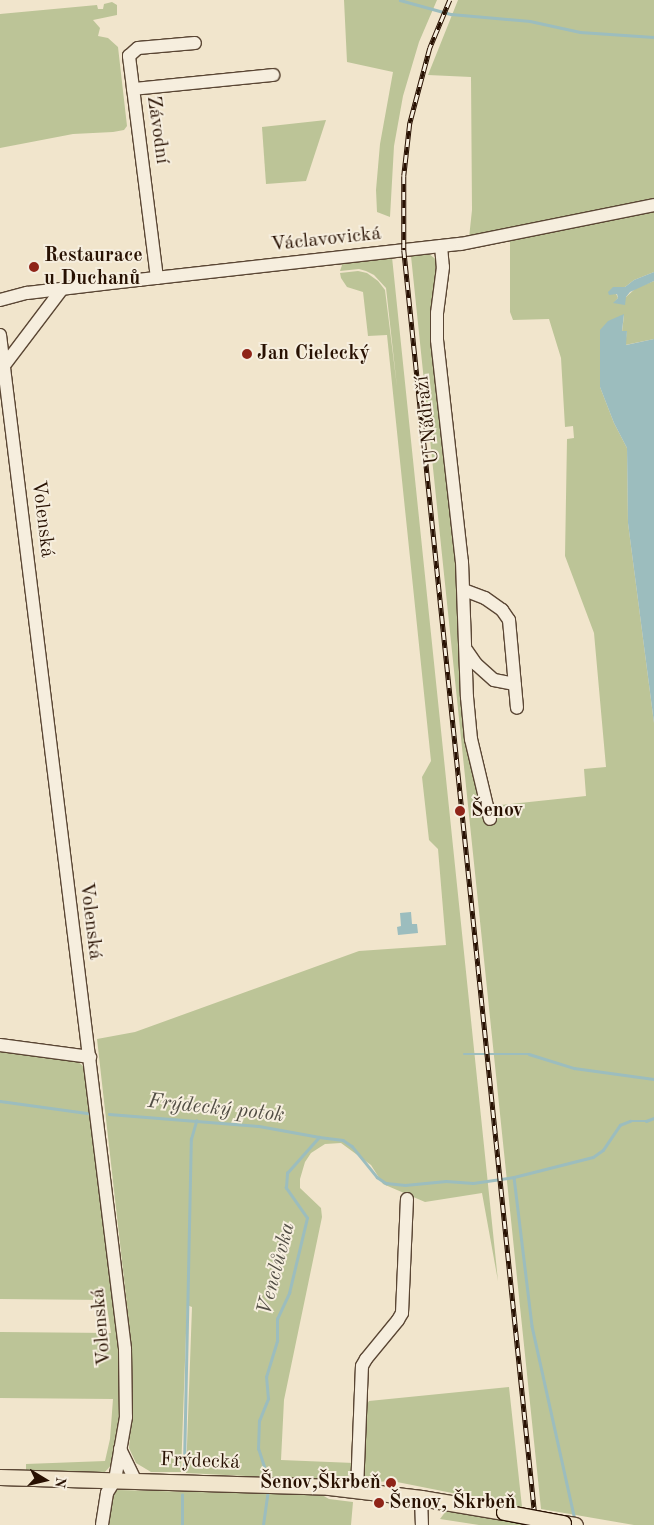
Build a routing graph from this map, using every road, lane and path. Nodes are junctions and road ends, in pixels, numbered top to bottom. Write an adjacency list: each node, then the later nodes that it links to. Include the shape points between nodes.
1 (196, 42): 3 (street, Závodní, via 134,50 128,62)
2 (273, 75): 3 (street)
3 (133, 89): 6 (street, Závodní)
4 (654, 205): 5 (street, Václavovická)
5 (441, 246): 6 (street, Václavovická); 11 (street, U Nádraží, via 438,340)
6 (157, 278): 7 (street, Václavovická)
7 (62, 289): 8 (street, Václavovická); 10 (street)
8 (0, 300)
9 (0, 335): 10 (street, Volenská)
10 (4, 367): 17 (street, Volenská)
11 (464, 590): 12 (street, U Nádraží); 13 (street, via 485,598 502,610 509,620)
12 (467, 651): 13 (street, via 494,680); 15 (street, U Nádraží, via 471,739)
13 (515, 684): 14 (street)
14 (517, 708)
15 (490, 819)
16 (0, 1045): 17 (street)
17 (90, 1057): 19 (street, Volenská, via 125,1349 126,1418)
18 (408, 1199): 23 (street, via 402,1313 362,1366)
19 (120, 1449): 21 (street, Volenská); 22 (street)
20 (0, 1477): 21 (main road, Frýdecká)
21 (115, 1480): 22 (main road, Frýdecká); 26 (street, Volenská, via 107,1493)
22 (135, 1480): 23 (main road, Frýdecká)
23 (357, 1490): 24 (main road, Frýdecká)
24 (421, 1498): 25 (main road, Frýdecká, bridge); 27 (street)
25 (569, 1524)
26 (102, 1525)
27 (422, 1525)

